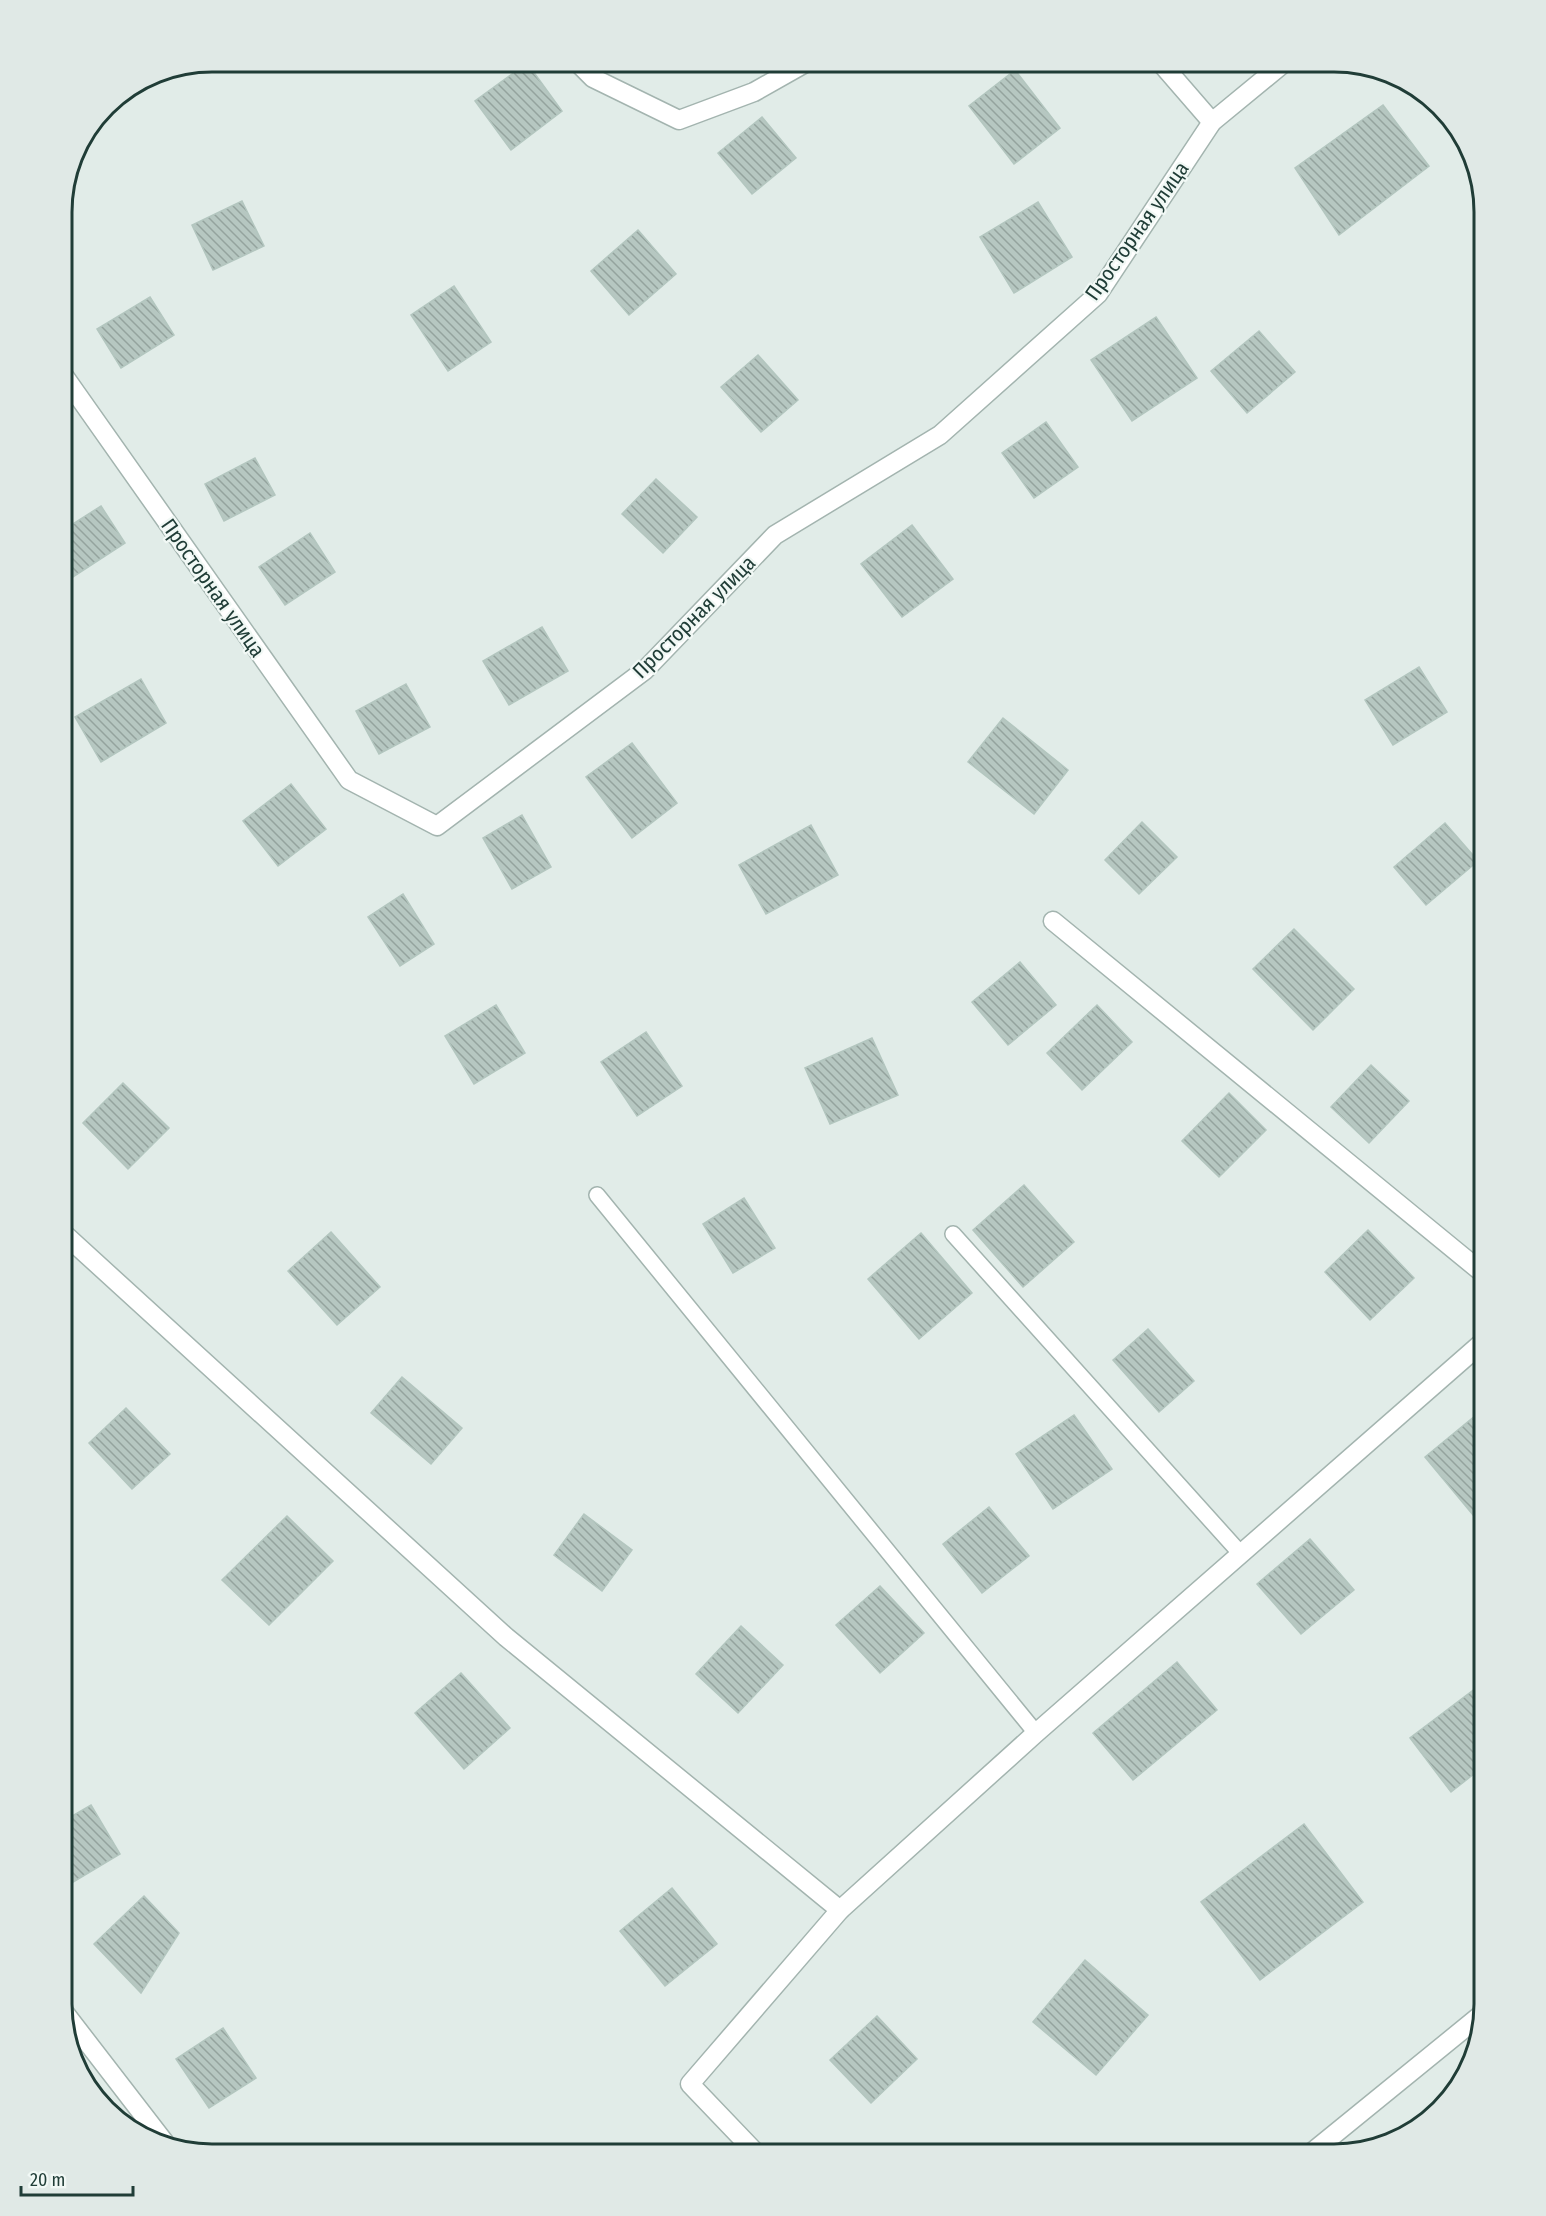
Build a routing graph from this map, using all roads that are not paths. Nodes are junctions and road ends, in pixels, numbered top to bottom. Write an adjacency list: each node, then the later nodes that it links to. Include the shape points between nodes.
1 (586, 72): 2 (street, via 679,120 754,92)
2 (789, 72)
3 (1169, 72): 5 (street)
4 (1273, 72): 5 (street, Просторная улица)
5 (1212, 122): 6 (street, Просторная улица, via 1098,294 940,435 775,535 645,670 436,826 349,780)
6 (72, 387)
7 (1053, 921): 11 (street)
8 (597, 1195): 14 (lane)
9 (953, 1234): 13 (lane)
10 (72, 1241): 15 (street, via 506,1638)
11 (1474, 1265)
12 (1474, 1351): 13 (street)
13 (1241, 1554): 14 (street)
14 (1036, 1733): 15 (street)
15 (840, 1910): 19 (street, via 690,2084)
16 (1473, 2021): 20 (street)
17 (74, 2024): 18 (street)
18 (157, 2133)
19 (747, 2144)
20 (1322, 2144)

